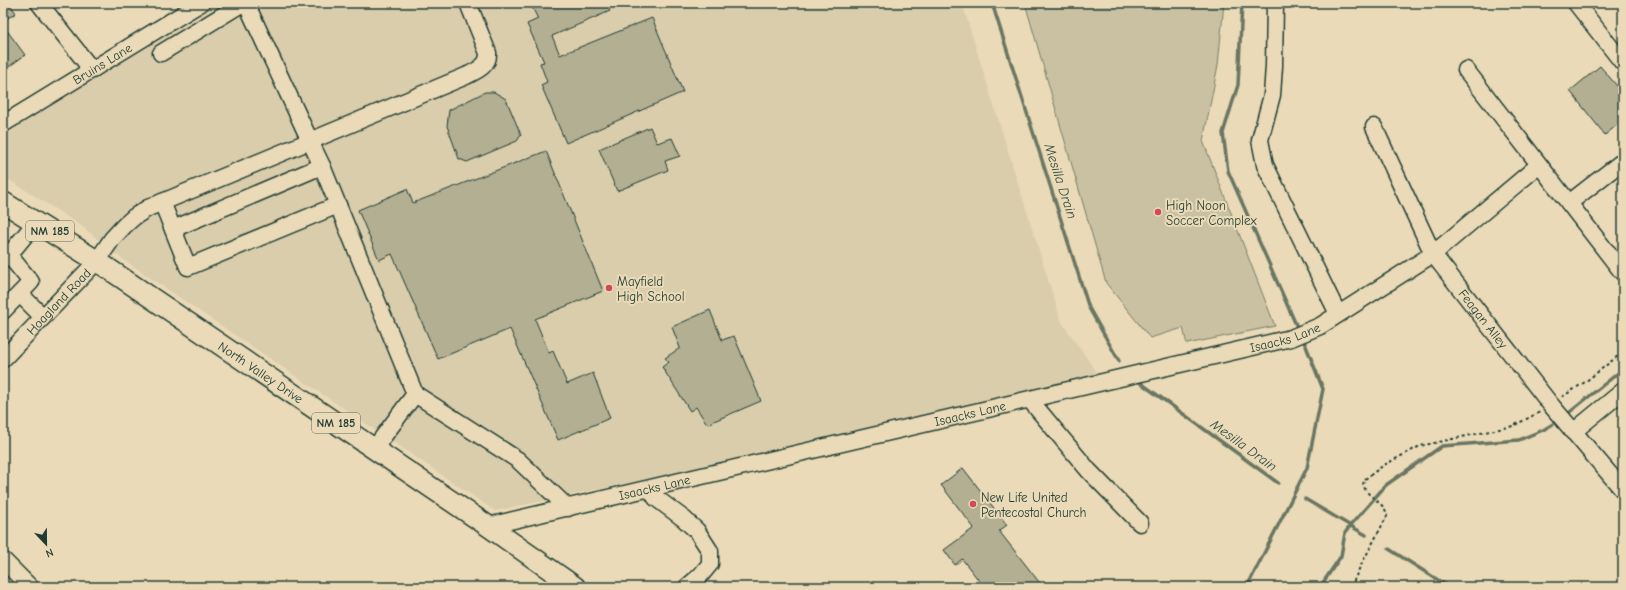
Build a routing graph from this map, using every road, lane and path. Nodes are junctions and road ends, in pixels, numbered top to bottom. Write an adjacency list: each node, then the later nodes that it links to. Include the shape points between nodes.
1 (39, 3): 9 (street)
2 (201, 3): 9 (street, Bruins Lane)
3 (245, 3): 7 (street); 13 (street)
4 (468, 3): 13 (street, Hoagland Road, via 488,53 488,58 481,68)
5 (1275, 3): 29 (street, via 1272,95 1260,140 1262,152 1268,171)
6 (1576, 3): 8 (street)
7 (161, 53)
8 (1623, 64)
9 (92, 70): 11 (street, Bruins Lane)
10 (1466, 70): 15 (street)
11 (3, 124)
12 (1374, 127): 24 (street, Feagan Alley)
13 (310, 141): 16 (street); 18 (street, Hoagland Road)
14 (1623, 161): 19 (street)
15 (1539, 165): 19 (street); 24 (street, Isaacks Lane)
16 (322, 166): 20 (street); 22 (street)
17 (3, 202): 21 (main road, North Valley Drive / NM 185)
18 (162, 202): 22 (street); 25 (street, Hoagland Road, via 134,217 112,239)
19 (1569, 203): 26 (street)
20 (338, 205): 22 (street, via 188,267); 34 (street)
21 (36, 222): 23 (street); 25 (main road, North Valley Drive / NM 185)
22 (173, 229)
23 (6, 253): 27 (street, via 31,282)
24 (1433, 254): 29 (street, Isaacks Lane); 36 (street, Feagan Alley)
25 (97, 261): 30 (street, Hoagland Road); 38 (main road, North Valley Drive / NM 185)
26 (1623, 273)
27 (20, 294): 28 (street); 30 (street)
28 (3, 311)
29 (1338, 314): 35 (street, Isaacks Lane, via 1320,326 1280,341)
30 (43, 317): 32 (street, Hoagland Road)
31 (1623, 352): 36 (path)
32 (3, 359)
33 (1623, 392): 37 (street)
34 (415, 394): 38 (street); 41 (street, via 518,460)
35 (1030, 400): 39 (street, Isaacks Lane); 42 (street, via 1089,471)
36 (1552, 406): 37 (street, Feagan Alley); 48 (path, via 1513,426 1420,446 1384,465 1368,477 1363,487 1385,509 1387,519)
37 (1573, 432): 40 (street, Feagan Alley)
38 (374, 449): 43 (main road, North Valley Drive / NM 185)
39 (650, 489): 41 (street, Isaacks Lane); 47 (street, via 656,498 697,531 710,551 710,564)
40 (1623, 490)
41 (568, 508): 43 (street, Isaacks Lane)
42 (1140, 523)
43 (488, 526): 46 (main road, North Valley Drive / NM 185)
44 (3, 560): 45 (street)
45 (30, 587)
46 (575, 587)
47 (687, 587)
48 (1351, 587)

